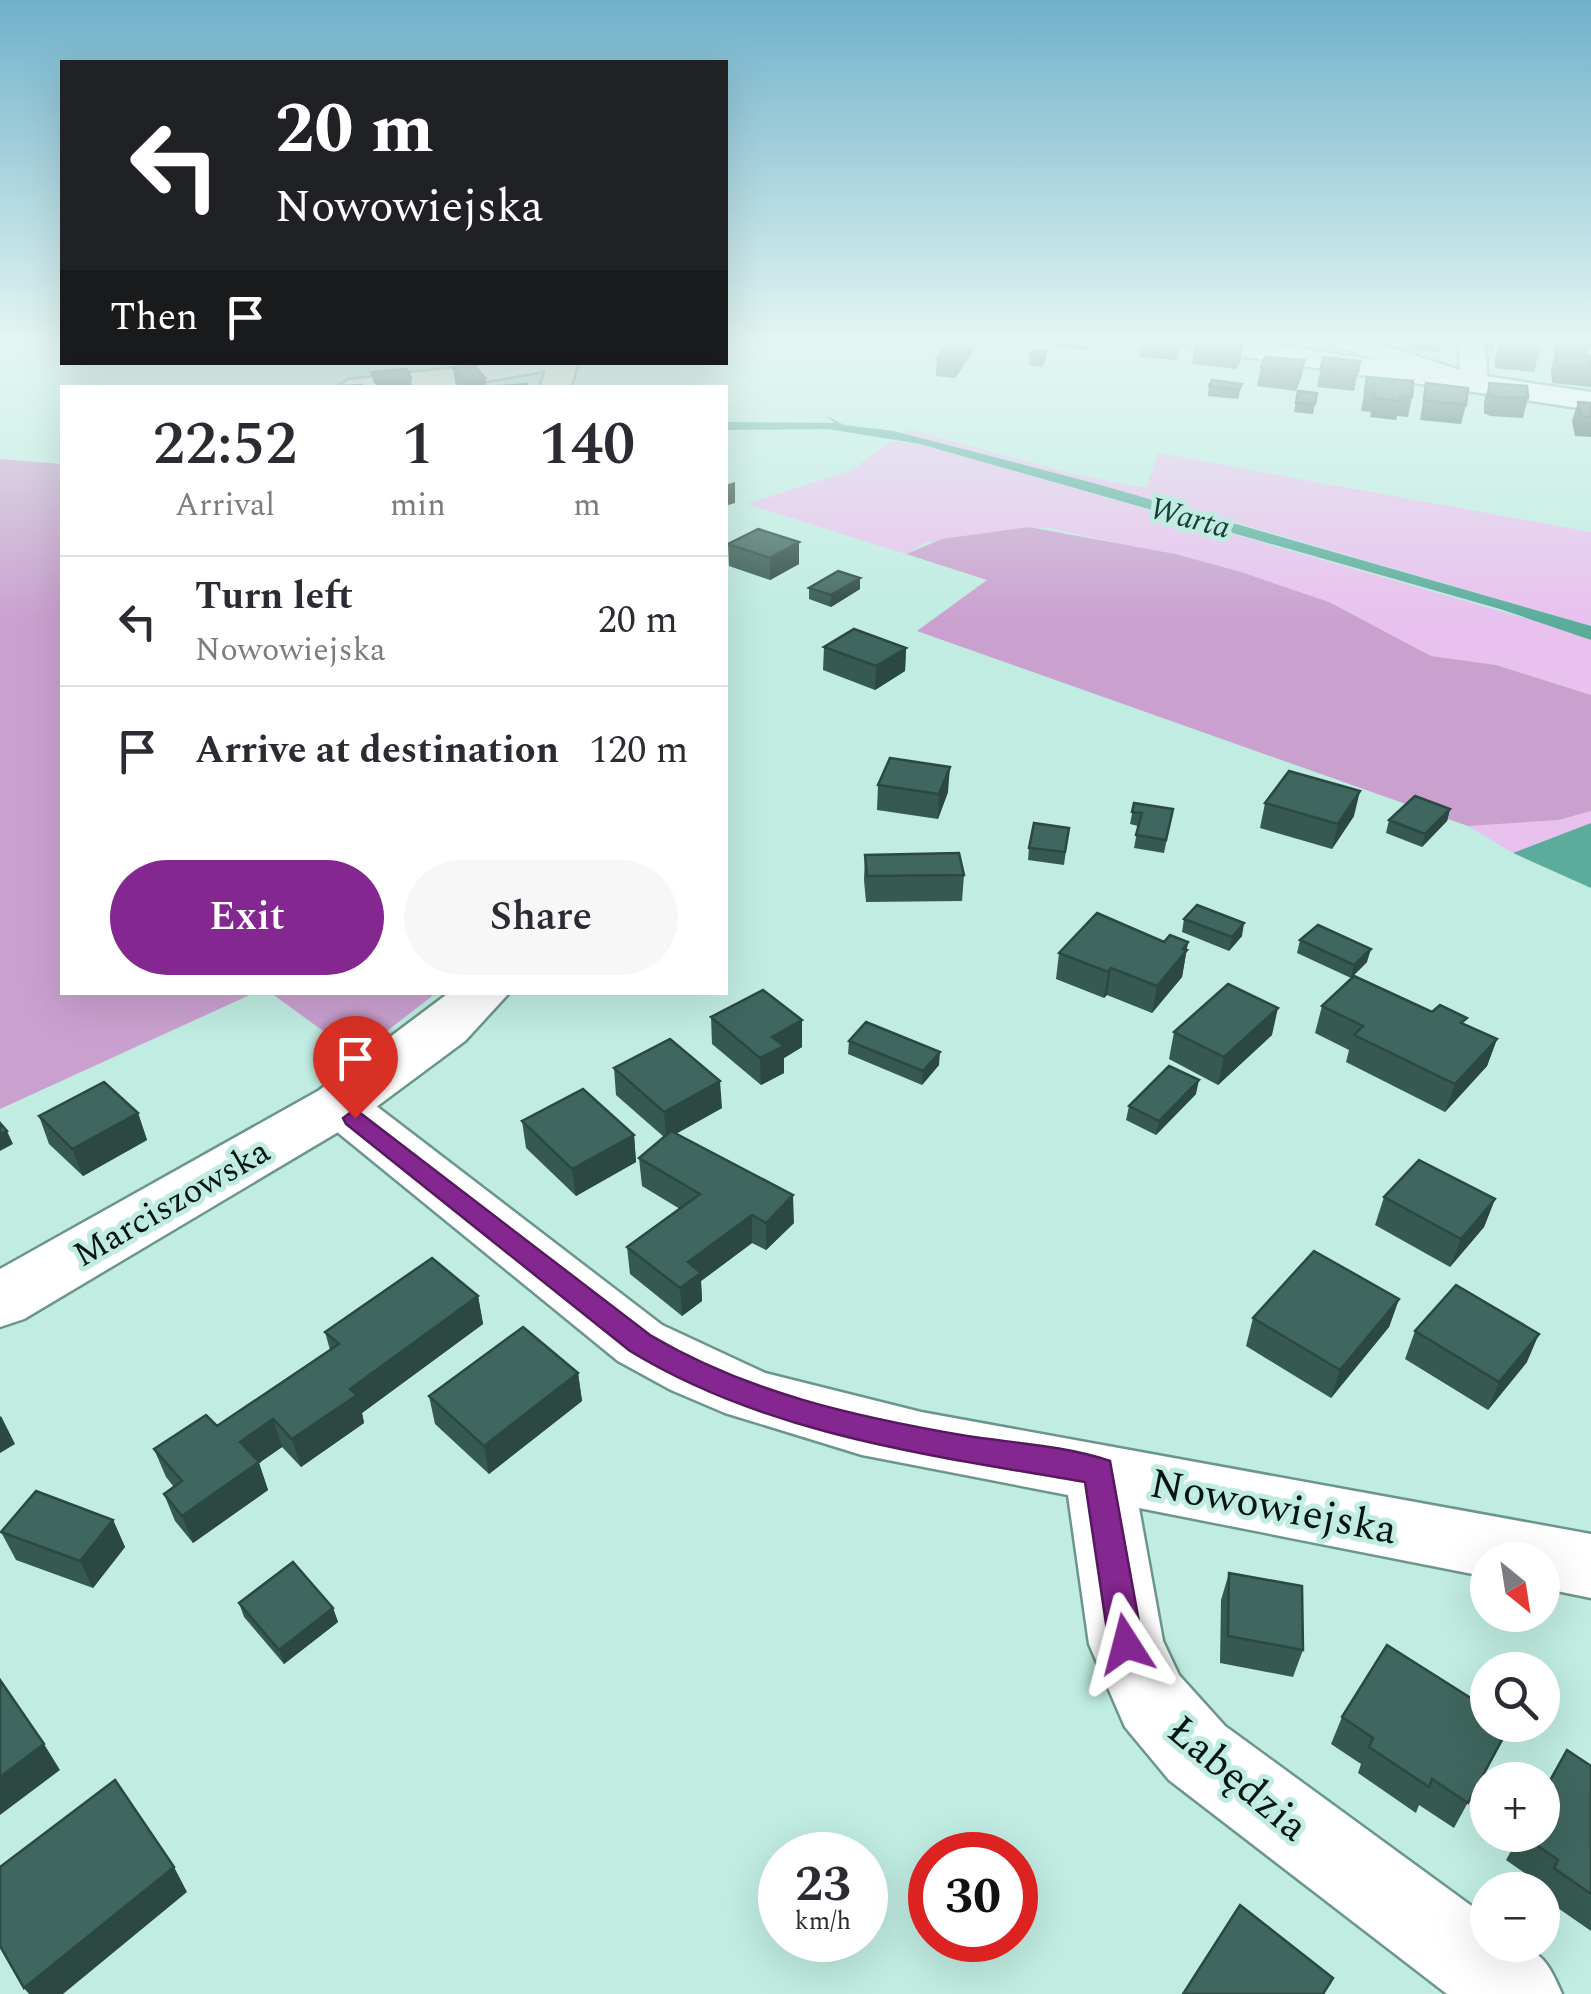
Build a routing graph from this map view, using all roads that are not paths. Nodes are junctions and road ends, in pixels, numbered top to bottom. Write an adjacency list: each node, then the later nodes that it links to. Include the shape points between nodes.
1 (480, 995): 2 (street, Marciszowska)
2 (339, 1105): 3 (street, Marciszowska); 4 (street, Nowowiejska, via 640,1343 685,1370 868,1432)
3 (0, 1301)
4 (1099, 1471): 5 (street, Nowowiejska); 6 (street, Łabędzia, via 1126,1644 1152,1701 1197,1753)
5 (1591, 1566)
6 (1518, 1994)

